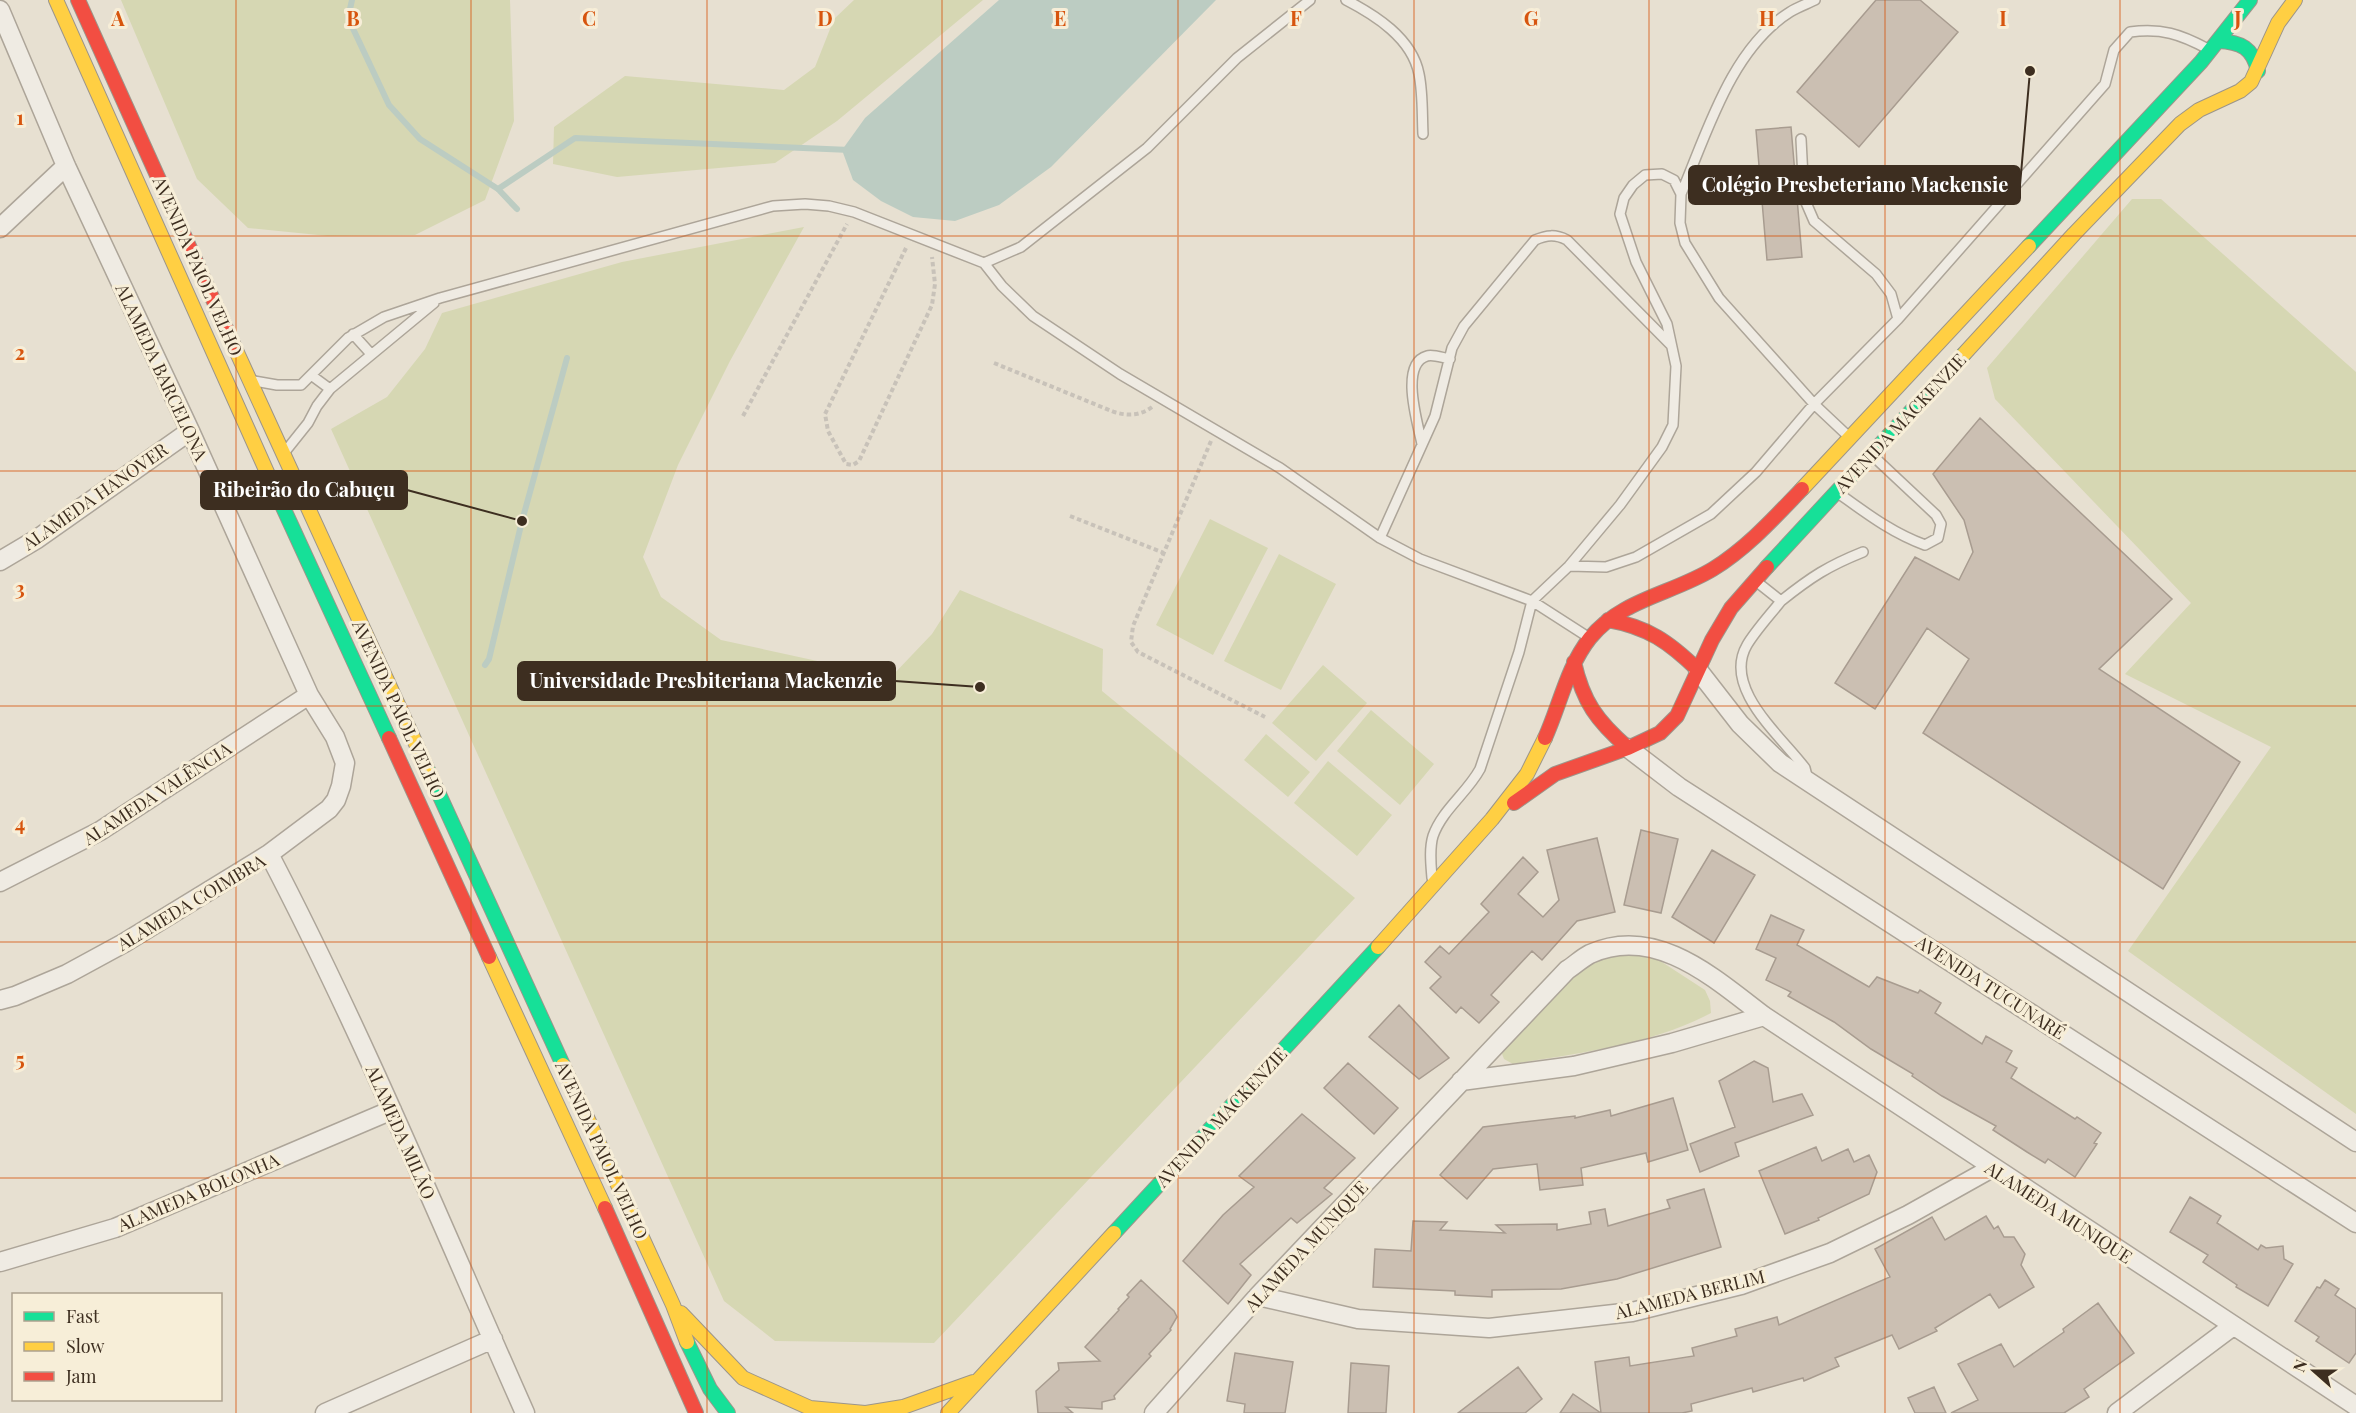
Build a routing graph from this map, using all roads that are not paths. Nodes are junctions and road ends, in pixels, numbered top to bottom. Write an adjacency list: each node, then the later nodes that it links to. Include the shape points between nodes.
1 (56, 0): 70 (main road, AVENIDA PAIOL VELHO, via 262,463)
2 (78, 0): 26 (main road, AVENIDA PAIOL VELHO)
3 (1310, 0): 18 (lane, via 1237,58 1138,155 1021,247)
4 (1346, 0): 13 (lane, via 1369,12 1405,43 1419,72)
5 (1815, 0): 16 (lane, via 1790,12 1742,59)
6 (2250, 0): 9 (main road, AVENIDA MACKENZIE)
7 (2295, 0): 11 (main road, AVENIDA MACKENZIE, via 2278,23)
8 (0, 10): 15 (street, ALAMEDA BARCELONA)
9 (2214, 45): 10 (main road, AVENIDA MACKENZIE); 11 (main road, via 2236,42 2247,47 2256,57); 20 (lane, via 2155,30 2130,32 2114,50 2105,84)
10 (2200, 62): 12 (main road, via 2211,83); 30 (main road, AVENIDA MACKENZIE)
11 (2258, 72): 12 (main road, AVENIDA MACKENZIE)
12 (2233, 94): 32 (main road, AVENIDA MACKENZIE, via 2180,124)
13 (1423, 134)
14 (1801, 139): 20 (lane, via 1803,198 1814,221 1876,274 1891,294)
15 (66, 166): 17 (street); 29 (street, ALAMEDA BARCELONA)
16 (1681, 194): 22 (lane, via 1674,180 1662,174 1645,176 1624,198 1620,214 1636,262 1667,324); 28 (lane, via 1680,222 1685,243 1719,298)
17 (0, 228)
18 (984, 262): 19 (lane, via 854,212 805,204 773,206); 35 (lane, via 1033,316 1120,374 1280,468)
19 (440, 298): 21 (lane, via 384,317); 23 (lane)
20 (1898, 319): 28 (lane)
21 (353, 334): 23 (lane); 25 (lane)
22 (1671, 345): 24 (lane, via 1567,240 1546,235 1535,240 1464,326); 38 (lane, via 1676,366 1673,425 1620,505)
23 (371, 354): 27 (lane)
24 (1450, 359): 31 (lane); 31 (lane, via 1428,355 1418,360 1413,370 1411,386)
25 (311, 375): 26 (lane, via 297,386); 27 (lane)
26 (249, 380): 33 (main road, AVENIDA PAIOL VELHO)
27 (330, 389): 33 (lane)
28 (1814, 404): 30 (lane); 38 (lane, via 1756,472 1711,514 1636,557 1606,567)
29 (190, 430): 37 (street, ALAMEDA HANOVER); 46 (street, ALAMEDA BARCELONA)
30 (1850, 438): 42 (main road, AVENIDA MACKENZIE, via 1739,551 1708,571 1629,606)
31 (1422, 444): 35 (lane)
32 (1871, 454): 34 (main road, AVENIDA MACKENZIE); 34 (lane, via 1936,515 1941,524 1938,538 1925,545 1906,538)
33 (283, 455): 63 (main road, AVENIDA PAIOL VELHO)
34 (1836, 492): 39 (main road, AVENIDA MACKENZIE)
35 (1380, 537): 40 (lane, via 1420,559)
36 (1863, 552): 41 (lane, via 1815,574)
37 (0, 561)
38 (1569, 566): 40 (lane)
39 (1755, 580): 41 (lane); 45 (main road, AVENIDA MACKENZIE, via 1731,608)
40 (1532, 601): 43 (lane); 53 (lane, via 1479,769 1472,784 1442,818 1433,837)
41 (1781, 601): 49 (lane, via 1746,647 1741,674 1749,700 1805,768)
42 (1608, 620): 43 (main road, AVENIDA MACKENZIE); 45 (main road, via 1631,623 1658,635)
43 (1590, 638): 44 (main road, AVENIDA MACKENZIE)
44 (1574, 662): 47 (main road, via 1589,709); 50 (main road, AVENIDA MACKENZIE, via 1527,774)
45 (1698, 670): 47 (main road, AVENIDA MACKENZIE, via 1677,716 1660,734); 49 (street, via 1759,744)
46 (309, 695): 48 (street, ALAMEDA BARCELONA, via 335,737); 52 (street, ALAMEDA VALÊNCIA, via 100,831)
47 (1628, 748): 50 (main road, AVENIDA MACKENZIE, via 1555,774); 60 (street, AVENIDA TUCUNARÉ, via 1679,787)
48 (345, 763): 51 (street, ALAMEDA COIMBRA, via 341,786 329,810)
49 (1808, 783): 58 (street)
50 (1492, 819): 53 (main road, AVENIDA MACKENZIE)
51 (269, 854): 54 (street, ALAMEDA COIMBRA, via 67,974); 57 (street, ALAMEDA MILÃO, via 310,932)
52 (0, 882)
53 (1432, 886): 66 (main road, AVENIDA MACKENZIE)
54 (0, 1000)
55 (1764, 1016): 56 (street, via 1574,1066); 56 (street, ALAMEDA MUNIQUE, via 1676,955 1650,946 1607,949 1567,970); 59 (street, ALAMEDA MUNIQUE)
56 (1461, 1081): 62 (street, ALAMEDA MUNIQUE)
57 (392, 1110): 61 (street, ALAMEDA BOLONHA, via 115,1228); 65 (street, ALAMEDA MILÃO)
58 (2356, 1142)
59 (1992, 1168): 62 (street, ALAMEDA BERLIM, via 1830,1253 1741,1285 1632,1312 1478,1328 1358,1319); 64 (street, ALAMEDA MUNIQUE)
60 (2356, 1223)
61 (0, 1263)
62 (1258, 1296): 74 (street, ALAMEDA MUNIQUE)
63 (673, 1305): 71 (main road, AVENIDA PAIOL VELHO, via 701,1370); 72 (main road, via 743,1378 810,1407)
64 (2233, 1326): 67 (street, ALAMEDA MUNIQUE); 75 (street)
65 (494, 1339): 68 (street); 69 (street, ALAMEDA MILÃO)
66 (976, 1380): 72 (main road, via 903,1407); 73 (main road, AVENIDA MACKENZIE)
67 (2356, 1406)
68 (325, 1413)
69 (525, 1413)
70 (696, 1413)
71 (728, 1413)
72 (866, 1413)
73 (948, 1413)
74 (1154, 1413)
75 (2117, 1413)

